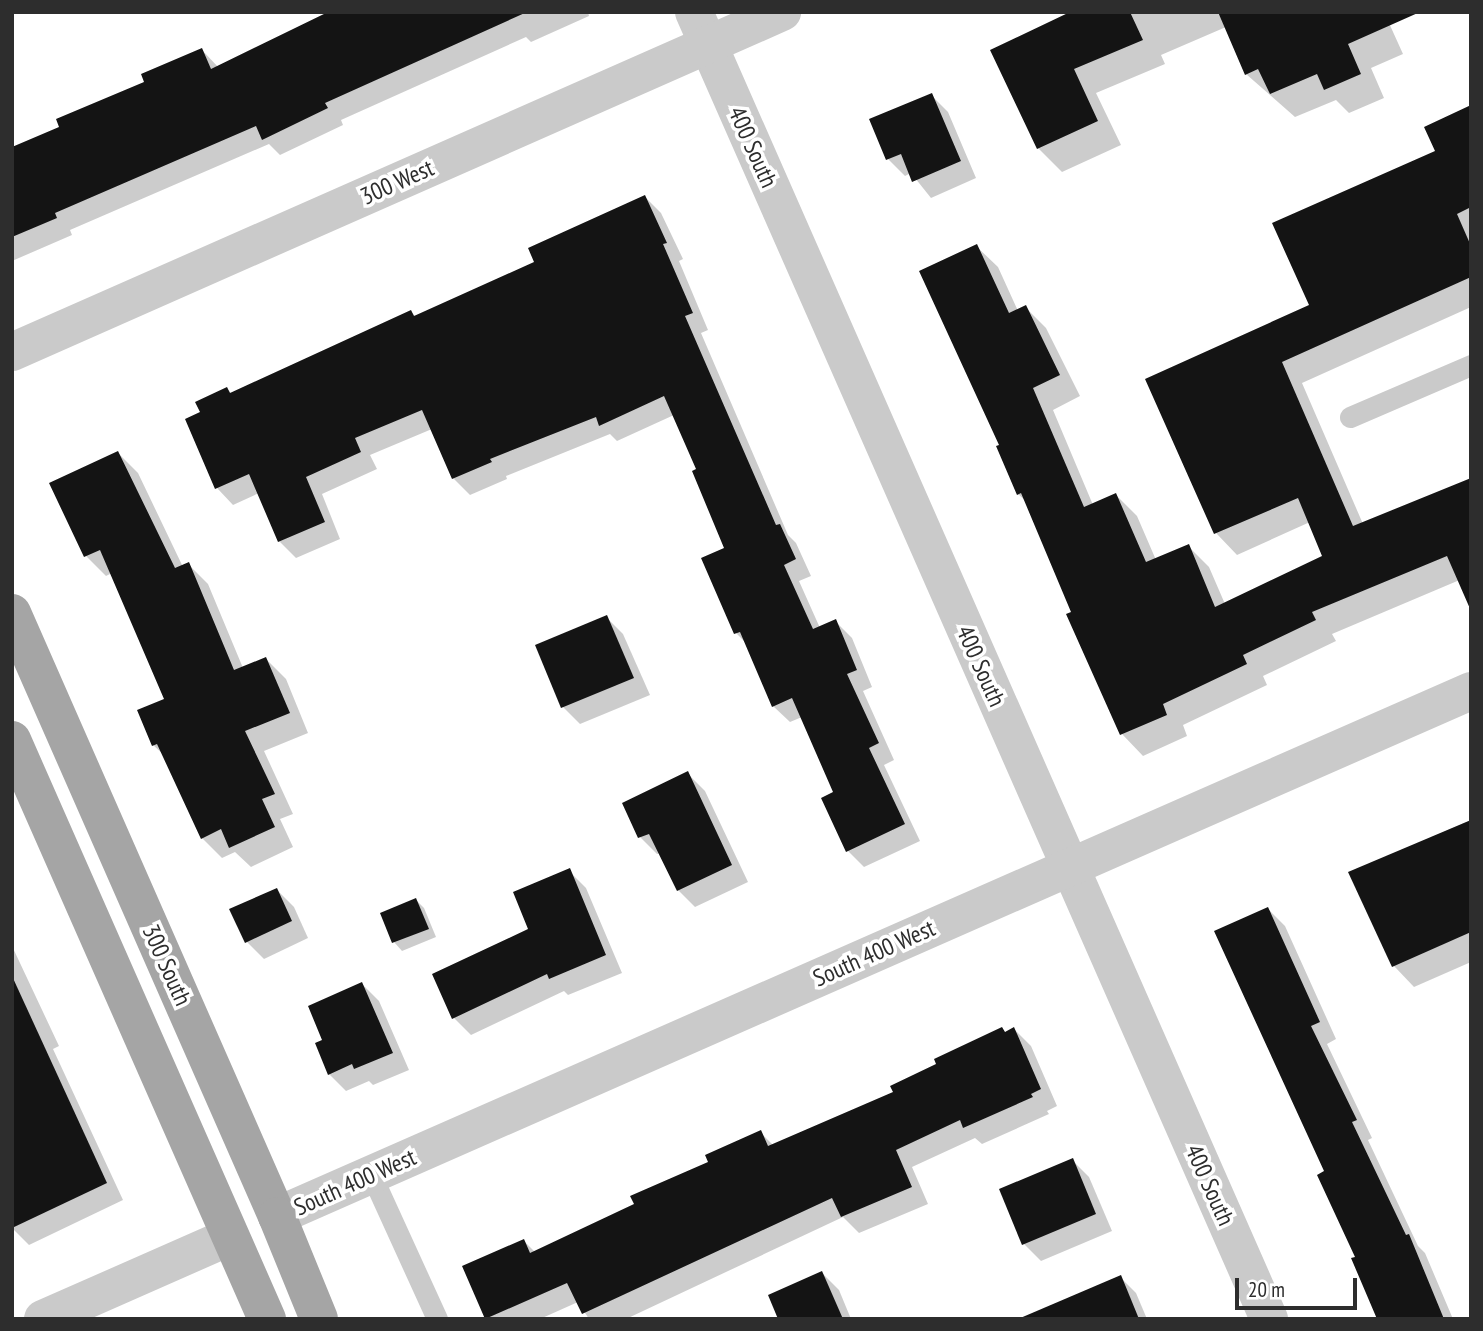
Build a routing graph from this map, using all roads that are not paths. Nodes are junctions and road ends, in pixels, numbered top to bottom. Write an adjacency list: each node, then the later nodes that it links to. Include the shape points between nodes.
1 (782, 12): 2 (street, 300 West)
2 (701, 28): 3 (street, 300 West); 9 (street, 400 South)
3 (12, 352)
4 (1471, 365): 5 (lane)
5 (1350, 417)
6 (12, 613): 11 (main road, 300 South)
7 (1471, 691): 9 (street, South 400 West)
8 (12, 740): 12 (main road)
9 (1069, 867): 10 (street, South 400 West); 17 (street, 400 South)
10 (371, 1174): 11 (street, South 400 West); 16 (lane)
11 (277, 1216): 15 (main road, 300 South)
12 (229, 1237): 13 (street); 14 (main road)
13 (43, 1319)
14 (267, 1319)
15 (319, 1319)
16 (437, 1319)
17 (1269, 1319)

